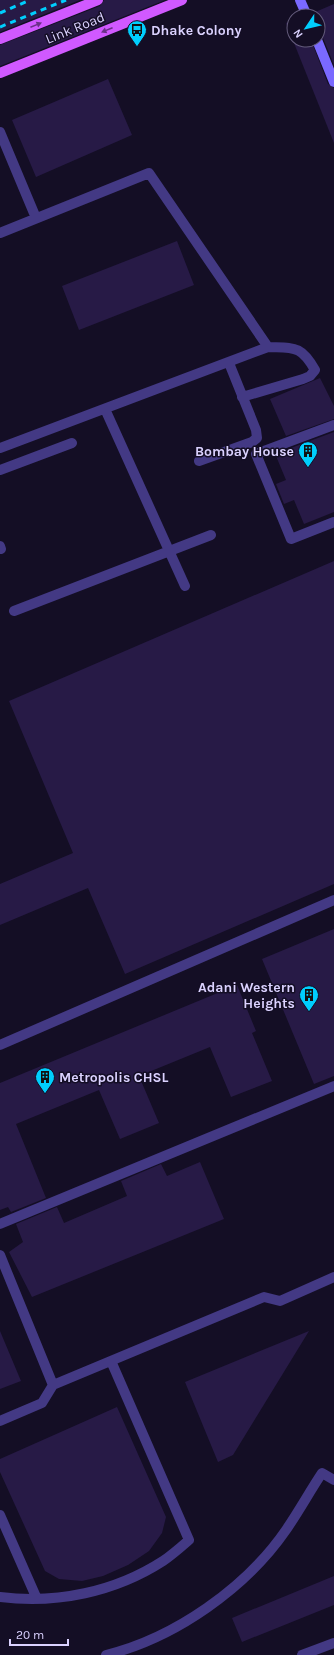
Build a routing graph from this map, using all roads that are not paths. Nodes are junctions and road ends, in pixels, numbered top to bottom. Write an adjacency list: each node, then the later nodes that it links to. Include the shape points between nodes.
1 (98, 0): 3 (main road, Link Road, one-way to 1)
2 (182, 0): 5 (main road, Link Road, one-way to 5)
3 (0, 39)
4 (320, 48): 6 (main road)
5 (0, 73)
6 (334, 82)
7 (0, 132): 8 (street)
8 (36, 218): 9 (street); 10 (street, via 149,173)
9 (0, 233)
10 (268, 347): 11 (street); 12 (street, via 294,348 310,360 315,370 303,379)
11 (229, 363): 12 (street); 13 (street)
12 (242, 397): 17 (street, via 257,438)
13 (106, 409): 16 (street); 21 (street)
14 (334, 425): 19 (street, via 256,454 291,539)
15 (72, 443): 18 (street)
16 (0, 448)
17 (200, 461)
18 (0, 470)
19 (334, 522)
20 (211, 535): 21 (street)
21 (170, 551): 22 (street); 23 (street)
22 (185, 586)
23 (14, 611)
24 (334, 900): 25 (street)
25 (0, 1045)
26 (334, 1086): 27 (street)
27 (0, 1224)
28 (0, 1255): 31 (street)
29 (334, 1277): 30 (street, via 280,1301 264,1297)
30 (111, 1361): 31 (street); 36 (street, via 189,1540 164,1560 136,1576 109,1587 83,1594)
31 (53, 1385): 32 (street, via 42,1403)
32 (0, 1421)
33 (334, 1480): 38 (street, via 322,1473 286,1530 244,1577 220,1597 177,1627 149,1641)
34 (0, 1515): 36 (street)
35 (0, 1597): 36 (street)
36 (37, 1599)
37 (334, 1643): 39 (street)
38 (106, 1655)
39 (302, 1655)

